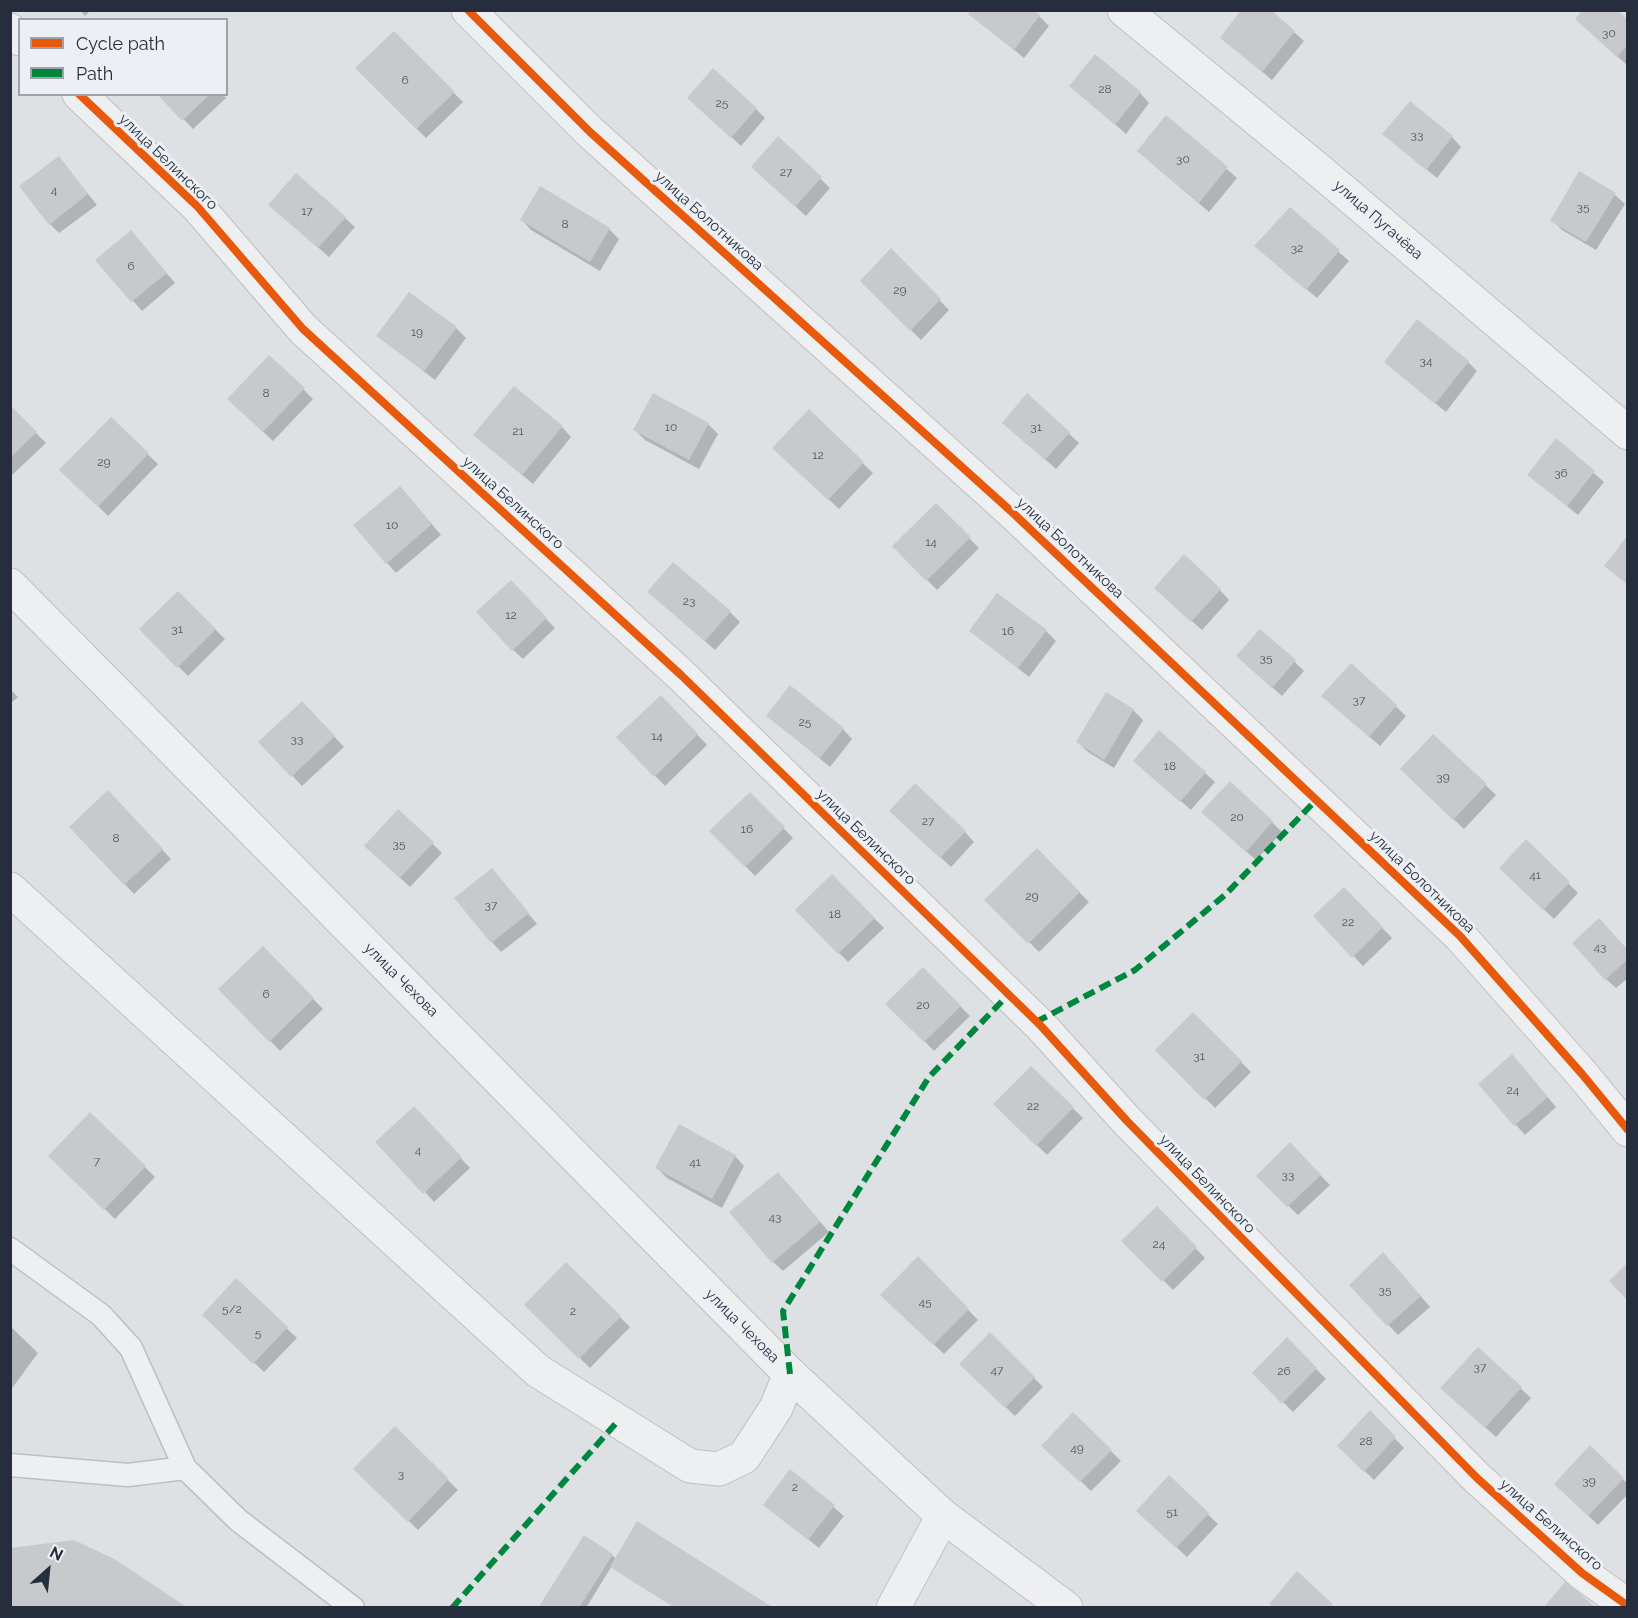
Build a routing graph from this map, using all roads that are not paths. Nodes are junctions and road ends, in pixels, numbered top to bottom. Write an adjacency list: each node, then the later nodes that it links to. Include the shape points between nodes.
1 (468, 10): 7 (street, улица Болотникова, via 590,132 1013,513 1460,936)
2 (1124, 10): 4 (street, улица Пугачёва, via 1322,172)
3 (80, 96): 13 (street, улица Белинского, via 197,206 303,329 681,675 1041,1026 1127,1121 1477,1478 1582,1573)
4 (1628, 433)
5 (10, 585): 9 (street, улица Чехова)
6 (10, 890): 9 (street, улица Чехова, via 538,1371 631,1431 690,1466 719,1469 744,1457 777,1408)
7 (1628, 1130)
8 (10, 1249): 11 (lane, via 101,1315 131,1348)
9 (790, 1374): 12 (street)
10 (10, 1465): 11 (lane, via 128,1475)
11 (185, 1468): 14 (lane, via 238,1520)
12 (943, 1516): 15 (street); 16 (street)
13 (1628, 1606)
14 (353, 1608)
15 (893, 1608)
16 (1066, 1608)

